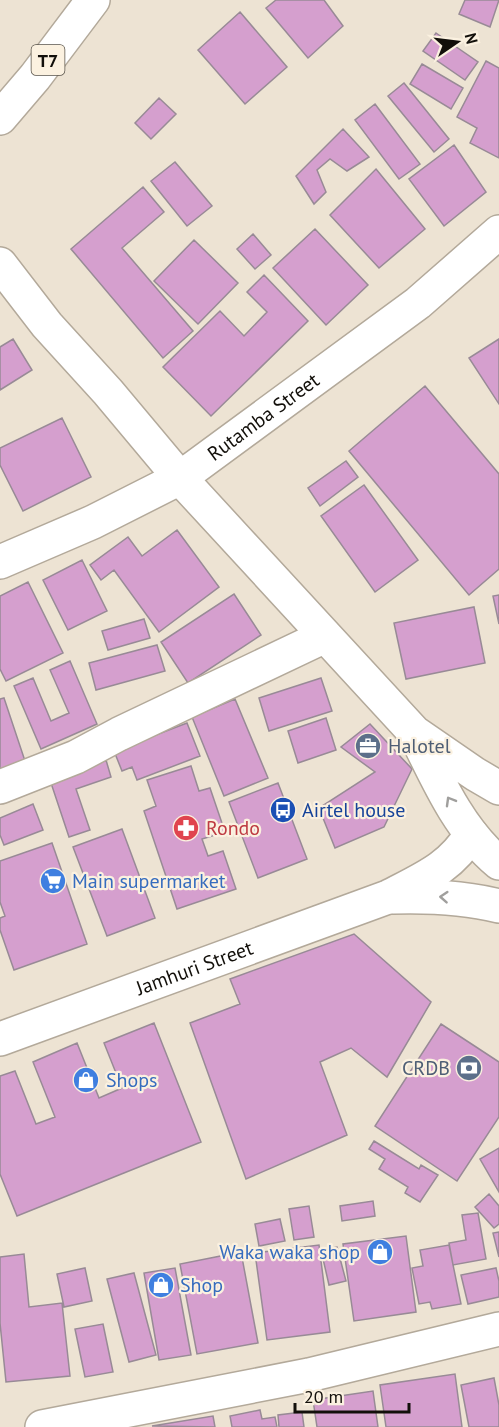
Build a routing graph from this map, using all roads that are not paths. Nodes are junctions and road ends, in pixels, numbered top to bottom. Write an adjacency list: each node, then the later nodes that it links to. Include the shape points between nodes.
1 (93, 0): 2 (main road, T7)
2 (0, 118)
3 (499, 232): 5 (main road, Rutamba Street, via 418,303)
4 (0, 264): 5 (main road, via 47,325)
5 (180, 478): 6 (main road, Rutamba Street, via 93,522); 7 (main road)
6 (0, 562)
7 (326, 636): 8 (main road); 9 (main road, via 76,757)
8 (414, 732): 10 (main road); 11 (main road, one-way to 8)
9 (0, 787)
10 (499, 788)
11 (471, 834): 12 (main road); 13 (main road, via 443,867)
12 (499, 863)
13 (388, 897): 14 (main road, one-way to 13, via 431,896); 15 (main road, Jamhuri Street)
14 (499, 906)
15 (0, 1039)
16 (499, 1329): 17 (main road, via 309,1375)
17 (42, 1427)

